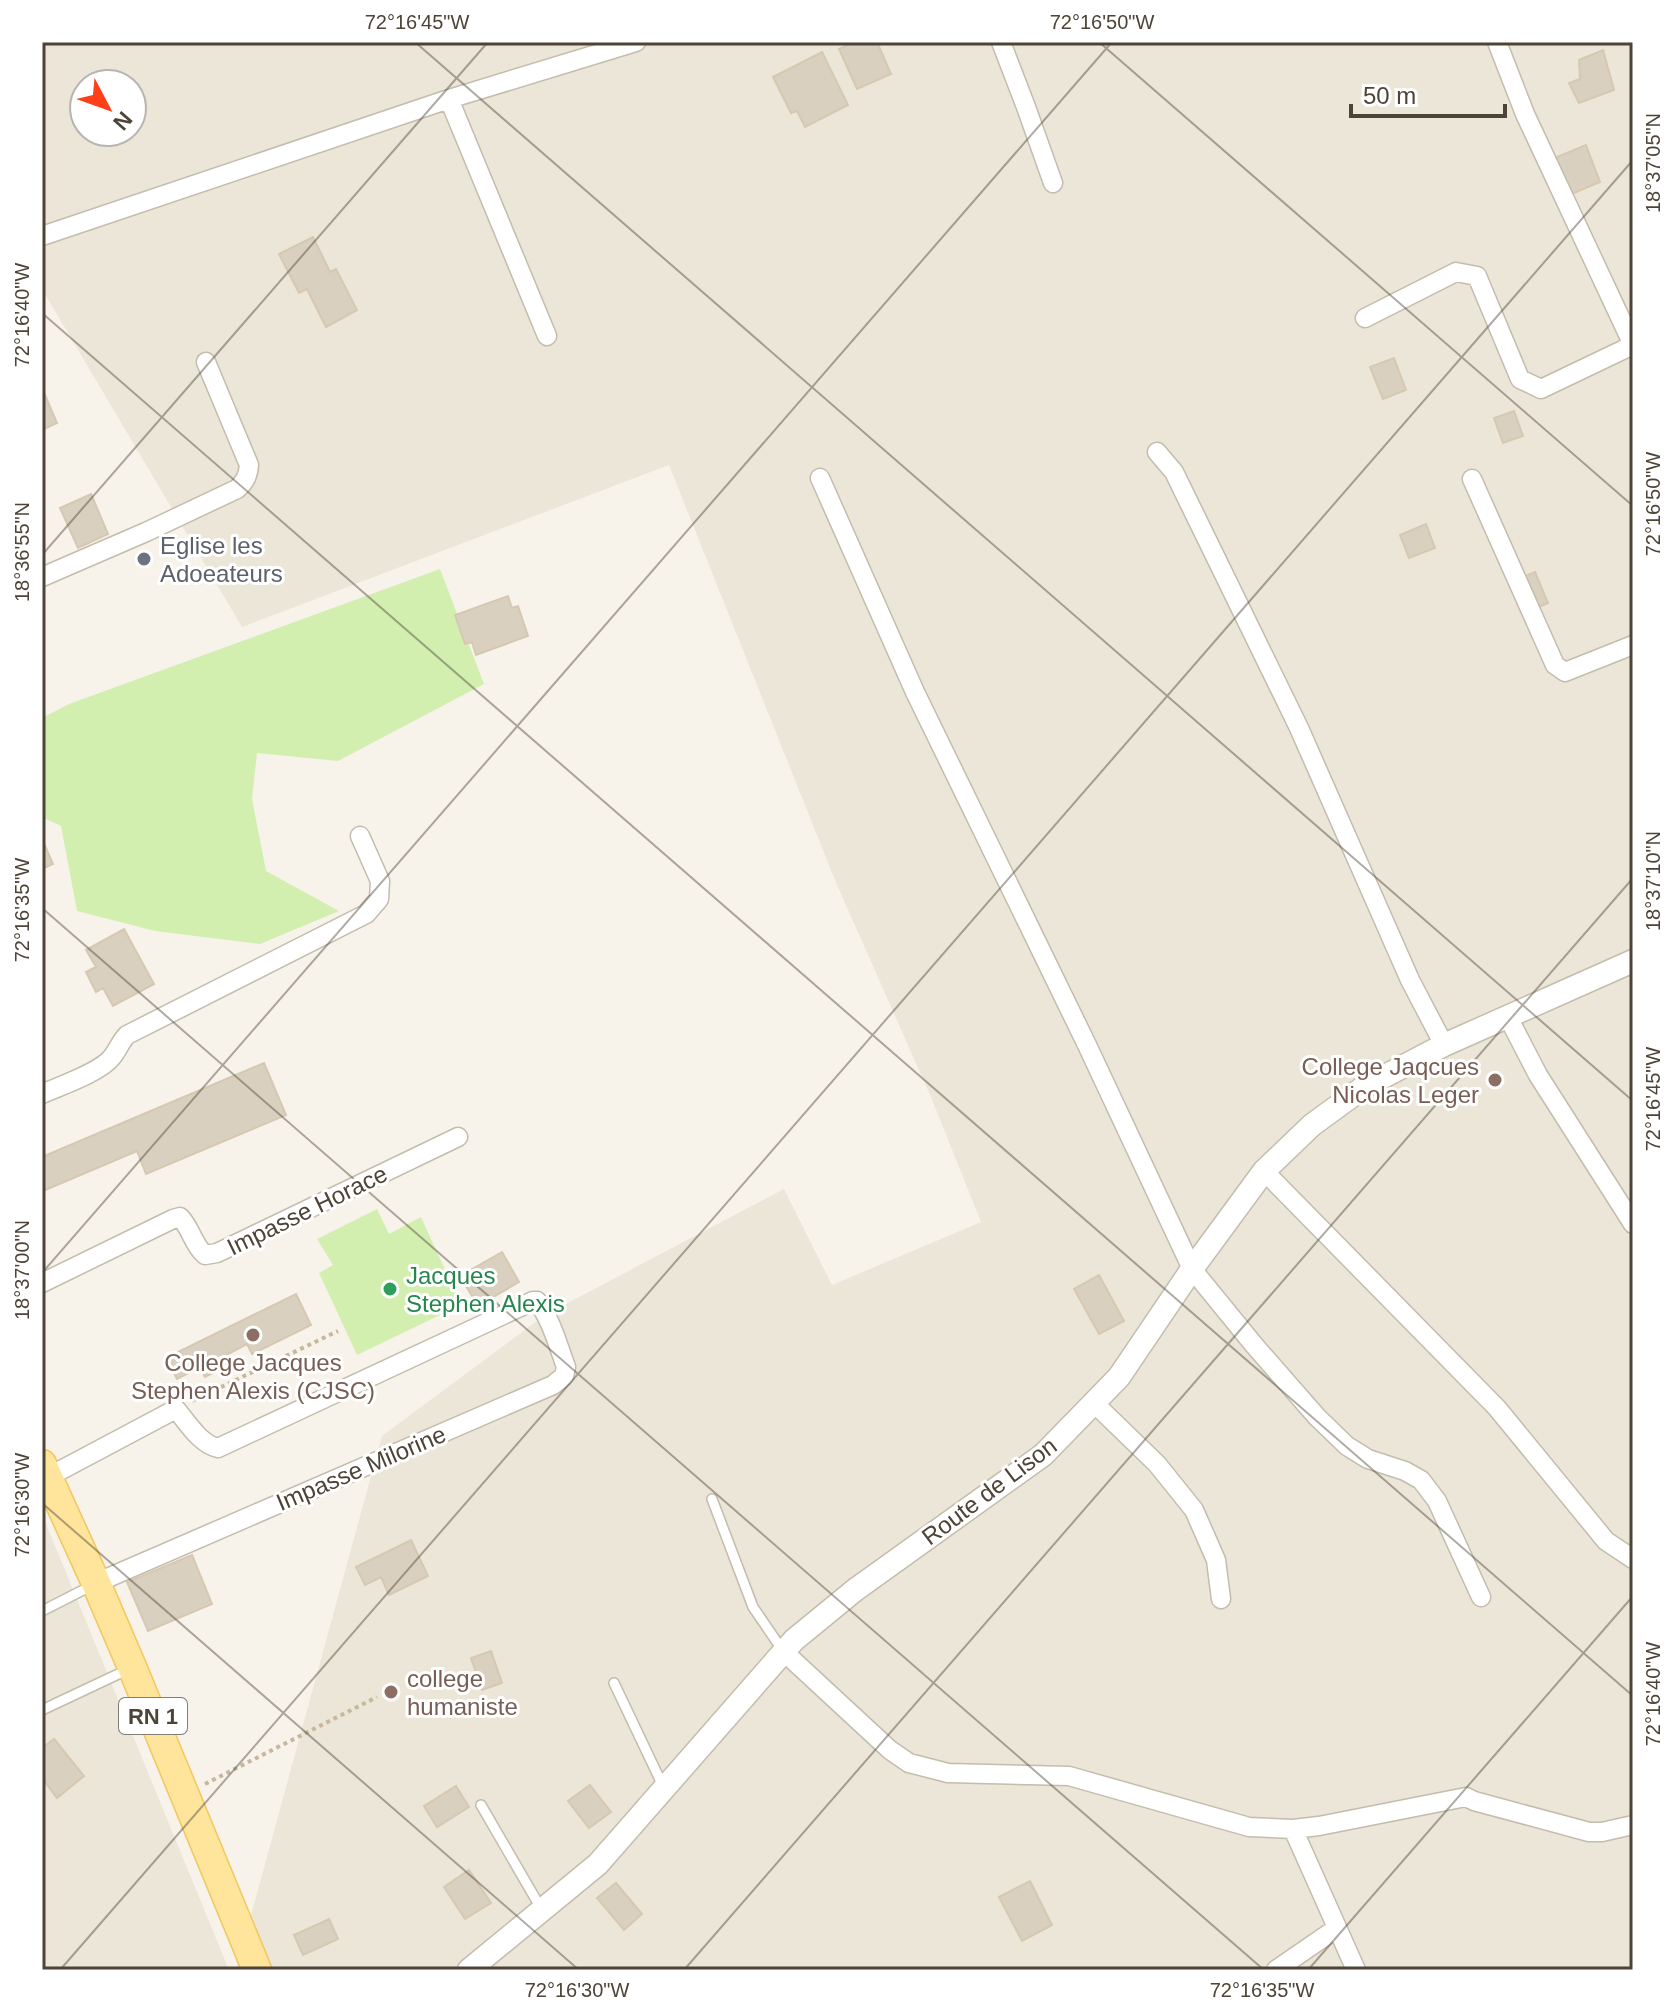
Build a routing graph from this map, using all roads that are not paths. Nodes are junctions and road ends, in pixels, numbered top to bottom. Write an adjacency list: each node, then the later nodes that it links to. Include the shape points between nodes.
1 (636, 42): 4 (street)
2 (1001, 42): 5 (street)
3 (1497, 42): 7 (street, via 1633,345 1541,389 1520,379 1477,276 1456,272)
4 (449, 99): 6 (street); 8 (street)
5 (1053, 183)
6 (42, 236)
7 (1365, 318)
8 (547, 336)
9 (206, 362): 13 (street, via 249,465 245,482)
10 (1157, 452): 18 (street, via 1174,472 1299,728)
11 (820, 478): 23 (street, via 915,692)
12 (1472, 479): 14 (street, via 1555,665 1565,672)
13 (42, 577)
14 (1633, 645)
15 (360, 836): 19 (street, via 380,881 379,899 366,914 127,1035 103,1066)
16 (1633, 961): 17 (street, Route de Lison)
17 (1508, 1017): 18 (street, Route de Lison); 22 (street, via 1538,1075)
18 (1444, 1045): 21 (street, Route de Lison, via 1364,1087 1312,1125)
19 (42, 1094)
20 (458, 1137): 24 (street, Impasse Horace, via 217,1253 199,1250 180,1217)
21 (1264, 1171): 23 (street, Route de Lison); 28 (street, via 1497,1408 1606,1541)
22 (1633, 1224)
23 (1192, 1269): 25 (street, Route de Lison, via 1119,1377); 30 (street, via 1347,1446 1421,1480 1437,1501)
24 (42, 1283)
25 (1094, 1403): 31 (street, via 1157,1464 1194,1510 1216,1560); 33 (street, Route de Lison, via 1043,1455 855,1590)
26 (45, 1471): 29 (main road, RN 1); 29 (street, Impasse Milorine, via 176,1409 204,1441 218,1448 533,1301 540,1303 566,1367 553,1385)
27 (712, 1499): 33 (lane, via 753,1607)
28 (1633, 1559)
29 (96, 1583): 32 (lane); 34 (main road, RN 1)
30 (1481, 1597)
31 (1221, 1599)
32 (42, 1611)
33 (783, 1651): 37 (street, Route de Lison); 40 (street, via 909,1763 948,1773 1069,1776 1249,1827)
34 (132, 1667): 36 (lane); 43 (main road, RN 1)
35 (614, 1683): 37 (lane)
36 (42, 1710)
37 (664, 1789): 41 (street, Route de Lison, via 598,1864)
38 (481, 1805): 41 (lane)
39 (1633, 1825): 40 (street, via 1589,1832 1466,1797)
40 (1293, 1829): 42 (street)
41 (542, 1910): 44 (street, Route de Lison)
42 (1337, 1928): 45 (street); 46 (street)
43 (257, 1970)
44 (469, 1970)
45 (1276, 1970)
46 (1356, 1970)

